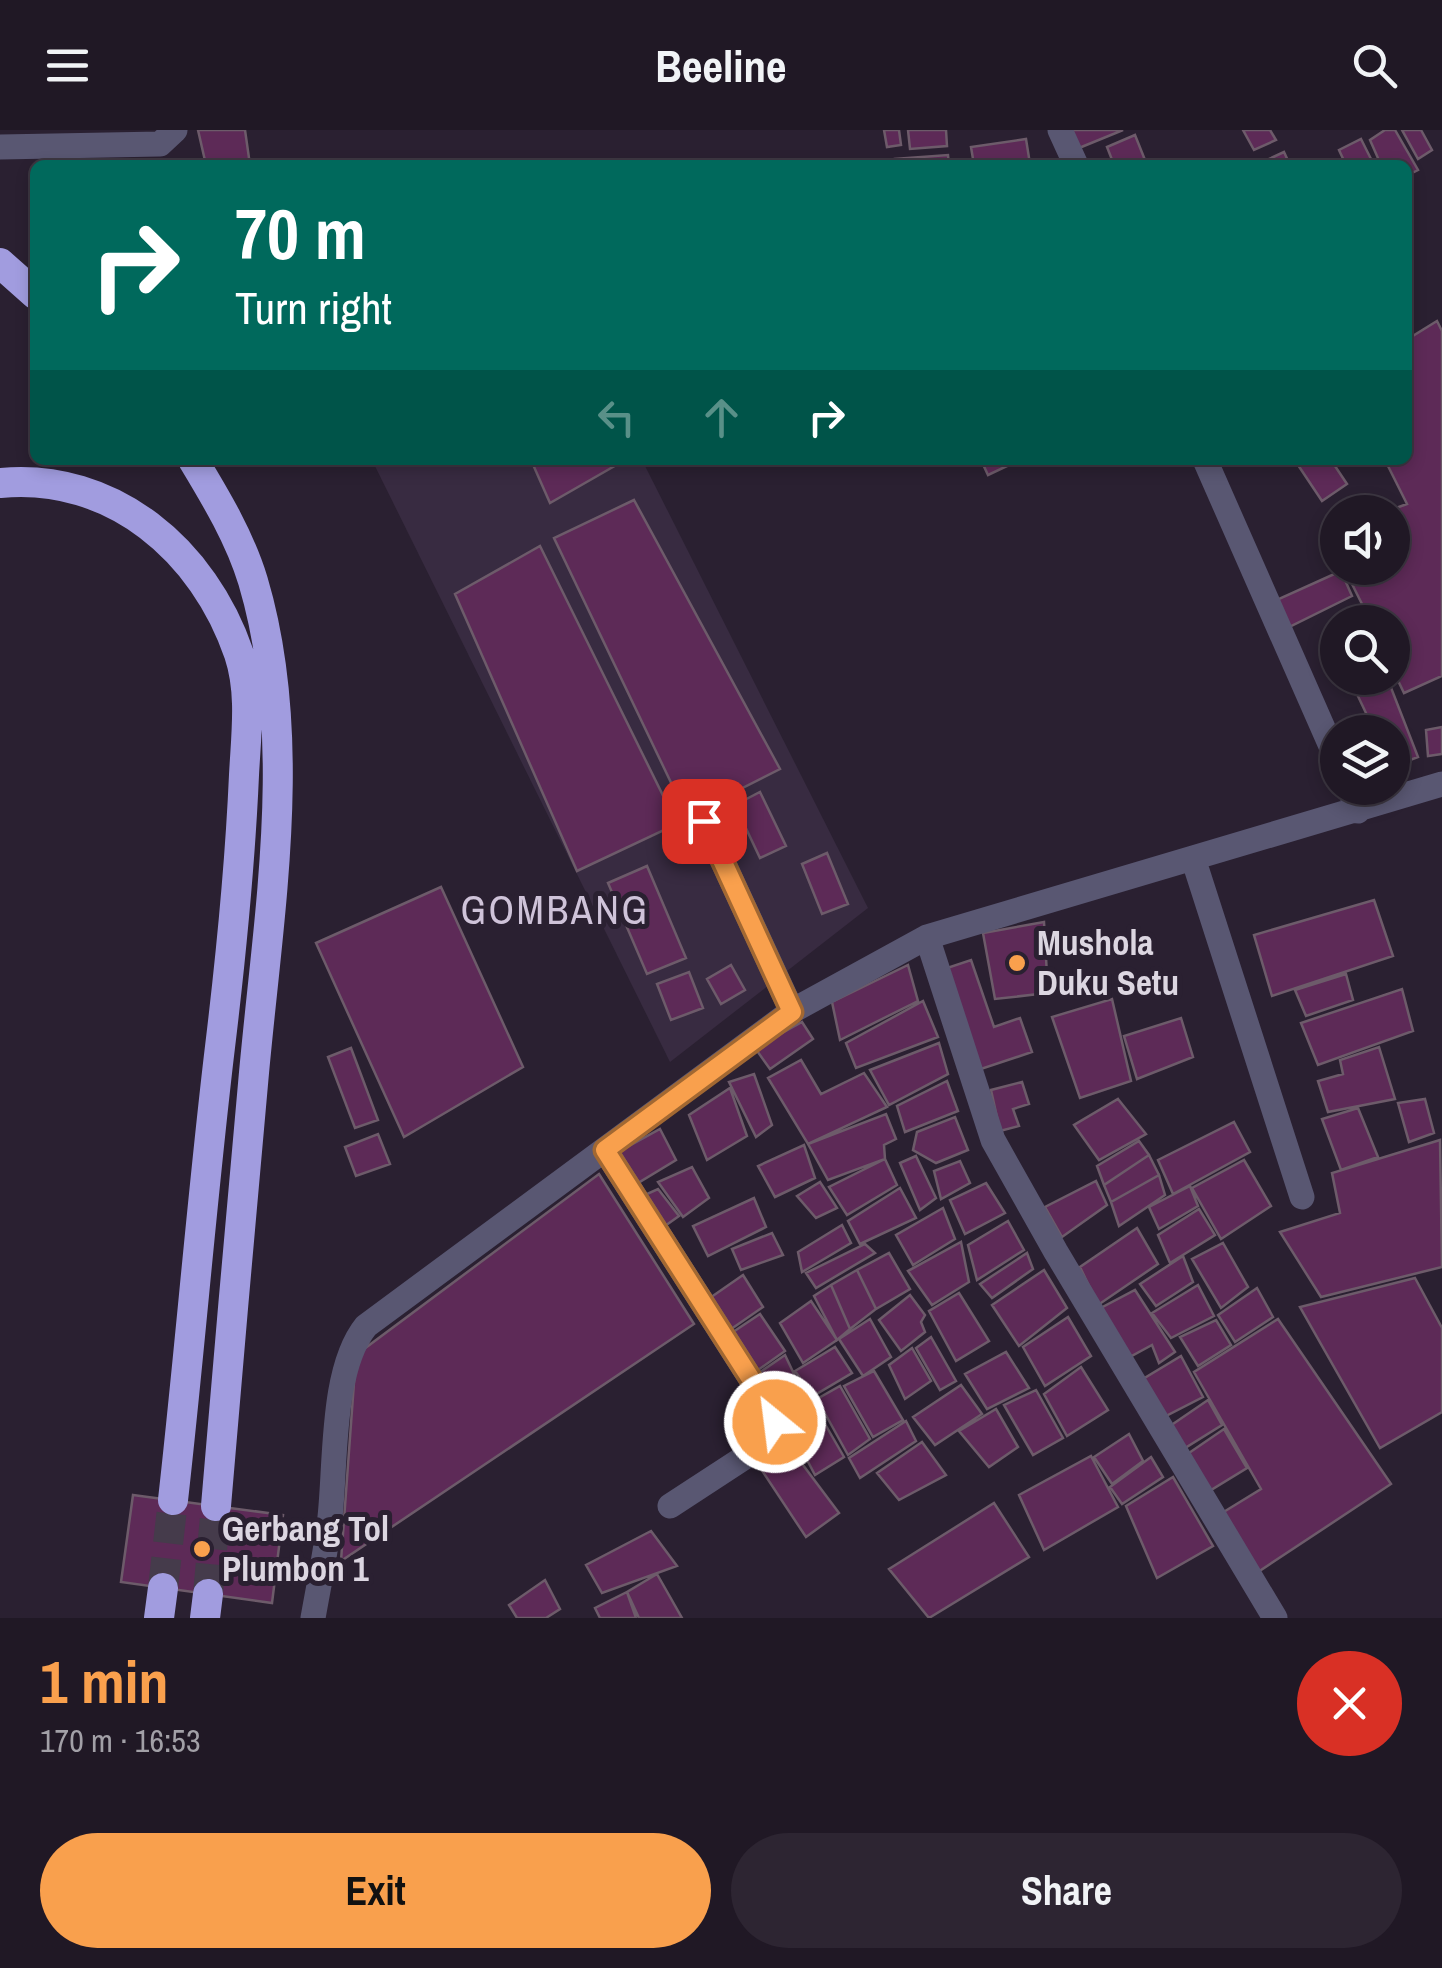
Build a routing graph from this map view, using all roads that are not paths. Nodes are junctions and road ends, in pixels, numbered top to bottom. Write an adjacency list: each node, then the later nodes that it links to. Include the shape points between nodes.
1 (175, 130): 3 (street, via 160,144)
2 (1060, 130): 4 (street)
3 (0, 147)
4 (1074, 160)
5 (0, 263): 6 (highway)
6 (30, 290)
7 (195, 465): 21 (highway, via 253,580 276,722 274,839)
8 (1207, 465): 10 (street)
9 (0, 483): 20 (highway, via 73,487 122,509 180,550 221,613 240,656 248,700 236,929)
10 (1320, 721)
11 (1442, 784): 12 (street)
12 (1410, 789)
13 (1337, 805): 15 (street)
14 (704, 821): 17 (street)
15 (1193, 858): 16 (street); 19 (street)
16 (927, 937): 17 (street); 24 (street, via 993,1140)
17 (792, 1012): 18 (street)
18 (605, 1150): 22 (street, via 775,1422 770,1440); 23 (street, via 358,1336 346,1363)
19 (1302, 1196)
20 (173, 1500)
21 (216, 1506)
22 (670, 1506)
23 (313, 1618)
24 (1276, 1618)

